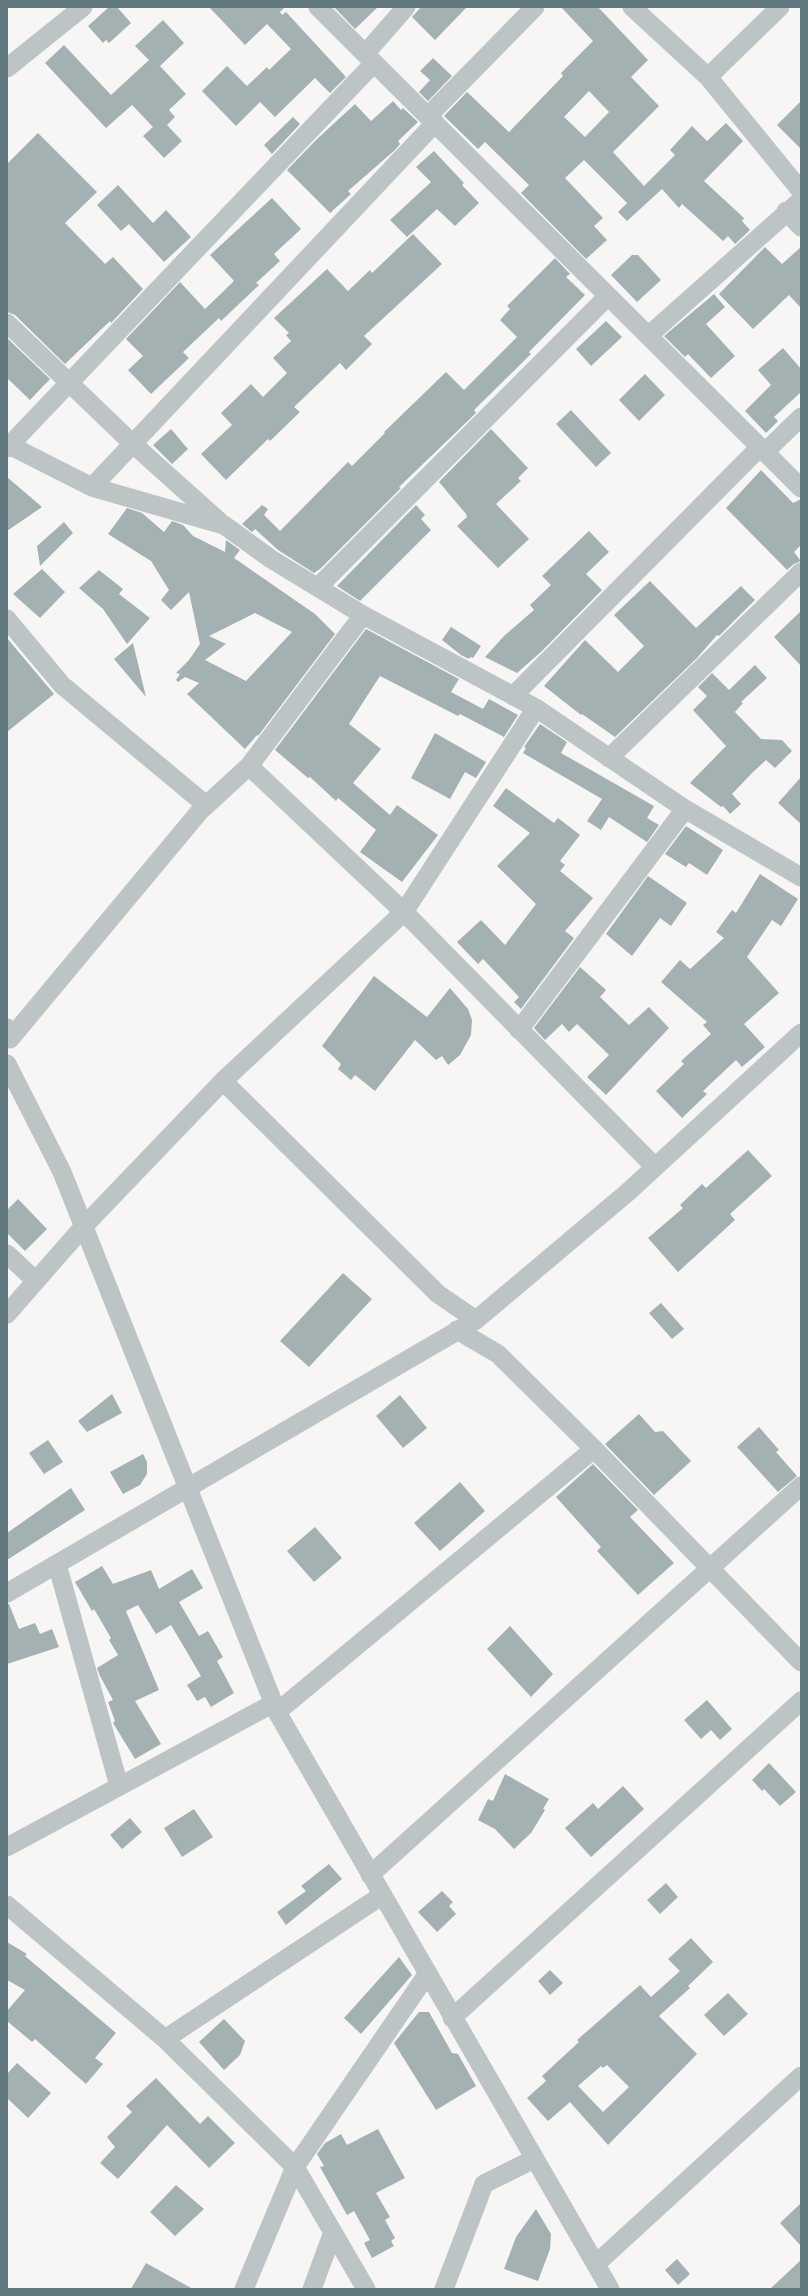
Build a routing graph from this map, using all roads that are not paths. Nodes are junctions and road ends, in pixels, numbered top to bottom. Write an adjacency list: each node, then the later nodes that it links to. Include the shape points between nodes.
1 (82, 7): 8 (street)
2 (318, 7): 7 (street)
3 (406, 7): 7 (street)
4 (535, 7): 10 (street)
5 (632, 7): 9 (street)
6 (780, 7): 9 (street)
7 (370, 58): 10 (street); 17 (street)
8 (7, 68)
9 (708, 77): 11 (street)
10 (431, 120): 14 (street); 19 (street)
11 (801, 191)
12 (794, 206): 13 (street); 16 (street)
13 (801, 227)
14 (608, 296): 16 (street); 26 (street)
15 (7, 323): 17 (street)
16 (648, 336): 21 (street)
17 (69, 383): 19 (street); 20 (street)
18 (801, 417): 21 (street)
19 (133, 444): 22 (street); 24 (street)
20 (8, 446): 22 (street)
21 (762, 449): 23 (street); 29 (street)
22 (92, 487): 24 (street)
23 (801, 488)
24 (224, 525): 26 (street, via 270,559)
25 (801, 572): 31 (street)
26 (318, 588): 27 (street)
27 (363, 615): 29 (street); 32 (street)
28 (7, 619): 33 (street, via 62,685)
29 (513, 696): 30 (street)
30 (536, 708): 31 (street); 36 (street)
31 (609, 758): 34 (street)
32 (249, 766): 33 (street); 36 (street)
33 (206, 805): 39 (street)
34 (685, 809): 35 (street); 37 (street)
35 (801, 877)
36 (404, 912): 37 (street); 41 (street)
37 (519, 1030): 42 (street)
38 (801, 1033): 42 (street)
39 (8, 1037)
40 (7, 1064): 43 (street, via 62,1172)
41 (223, 1081): 43 (street); 47 (street, via 438,1294)
42 (655, 1167): 47 (street)
43 (84, 1226): 45 (street); 51 (street)
44 (7, 1254): 45 (street)
45 (36, 1281): 46 (street)
46 (7, 1314)
47 (476, 1320): 48 (street)
48 (457, 1330): 49 (street, via 498,1354); 51 (street)
49 (594, 1449): 53 (street); 57 (street)
50 (801, 1486): 53 (street)
51 (187, 1488): 52 (street); 57 (street)
52 (57, 1564): 54 (street); 58 (street)
53 (709, 1569): 55 (street); 60 (street)
54 (7, 1593)
55 (801, 1662)
56 (801, 1701): 64 (street)
57 (275, 1707): 58 (street); 60 (street)
58 (118, 1786): 59 (street)
59 (7, 1847)
60 (370, 1875): 61 (street)
61 (381, 1896): 63 (street); 65 (street)
62 (7, 1905): 65 (street)
63 (428, 1973): 64 (street); 68 (street)
64 (452, 2018): 67 (street)
65 (165, 2039): 68 (street)
66 (801, 2076): 70 (street)
67 (534, 2159): 70 (street); 74 (street, via 484,2184)
68 (295, 2167): 69 (street); 71 (street)
69 (332, 2232): 72 (street); 73 (street)
70 (596, 2264): 75 (street)
71 (244, 2289)
72 (312, 2289)
73 (366, 2289)
74 (444, 2289)
75 (610, 2289)

